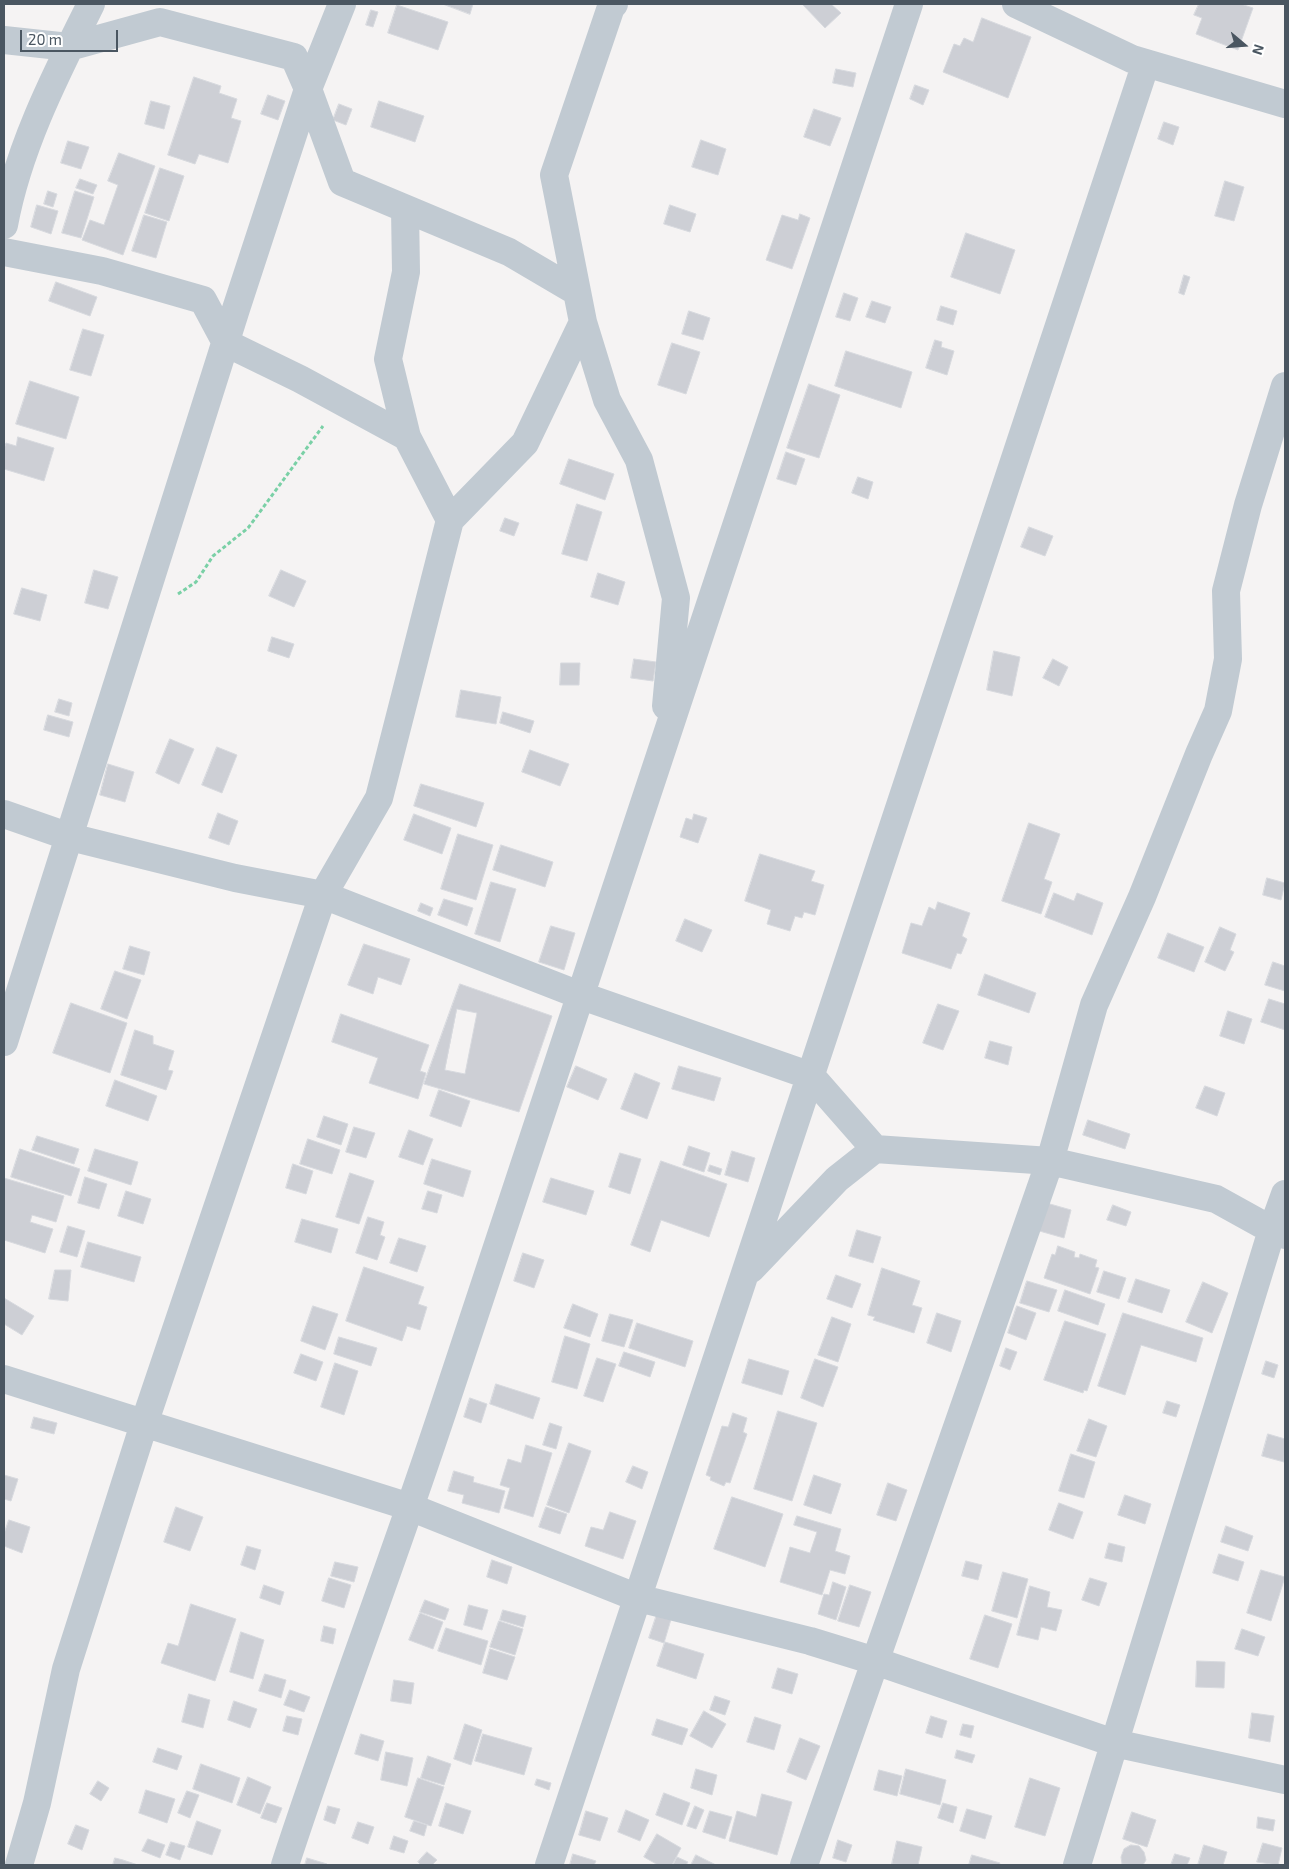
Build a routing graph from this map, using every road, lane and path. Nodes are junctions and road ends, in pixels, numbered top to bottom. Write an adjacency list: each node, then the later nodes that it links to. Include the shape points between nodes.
1 (91, 4): 7 (street)
2 (342, 4): 9 (street)
3 (614, 4): 14 (street, via 610,7 554,176)
4 (909, 4): 25 (street)
5 (1016, 4): 8 (street)
6 (4, 40): 7 (street)
7 (69, 47): 9 (street, via 160,22 294,57); 12 (street, via 28,140)
8 (1146, 63): 10 (street); 27 (street)
9 (308, 89): 11 (street, via 342,182); 16 (street)
10 (1285, 104)
11 (405, 209): 14 (street, via 508,252); 19 (street, via 406,272 388,359)
12 (4, 225)
13 (4, 252): 16 (street, via 102,271 203,300)
14 (577, 292): 15 (street)
15 (583, 322): 20 (street, via 525,443); 25 (street, via 607,400 640,460 676,598 664,734)
16 (226, 343): 18 (street); 21 (street)
17 (1285, 386): 30 (street, via 1248,505 1226,591 1228,659 1218,711 1094,1006)
18 (342, 402): 19 (street); 21 (path, via 248,528 214,556 196,582)
19 (408, 437): 20 (street)
20 (450, 520): 24 (street, via 379,798)
21 (138, 622): 23 (street)
22 (4, 814): 23 (street)
23 (70, 837): 24 (street, via 235,878); 26 (street)
24 (324, 895): 25 (street); 35 (street)
25 (582, 996): 27 (street); 28 (street); 36 (street)
26 (4, 1042)
27 (811, 1076): 29 (street); 33 (street)
28 (537, 1114)
29 (875, 1149): 30 (street); 33 (street, via 837,1178)
30 (1050, 1160): 32 (street, via 1216,1199); 38 (street)
31 (1285, 1194): 32 (street)
32 (1278, 1233): 39 (street)
33 (745, 1276): 37 (street)
34 (4, 1379): 35 (street)
35 (144, 1424): 36 (street); 41 (street, via 66,1669 37,1803)
36 (410, 1507): 37 (street); 42 (street)
37 (638, 1598): 38 (street, via 810,1641); 43 (street)
38 (875, 1661): 39 (street); 44 (street)
39 (1114, 1743): 40 (street); 45 (street)
40 (1285, 1780)
41 (19, 1865)
42 (285, 1865)
43 (549, 1865)
44 (804, 1865)
45 (1077, 1865)

